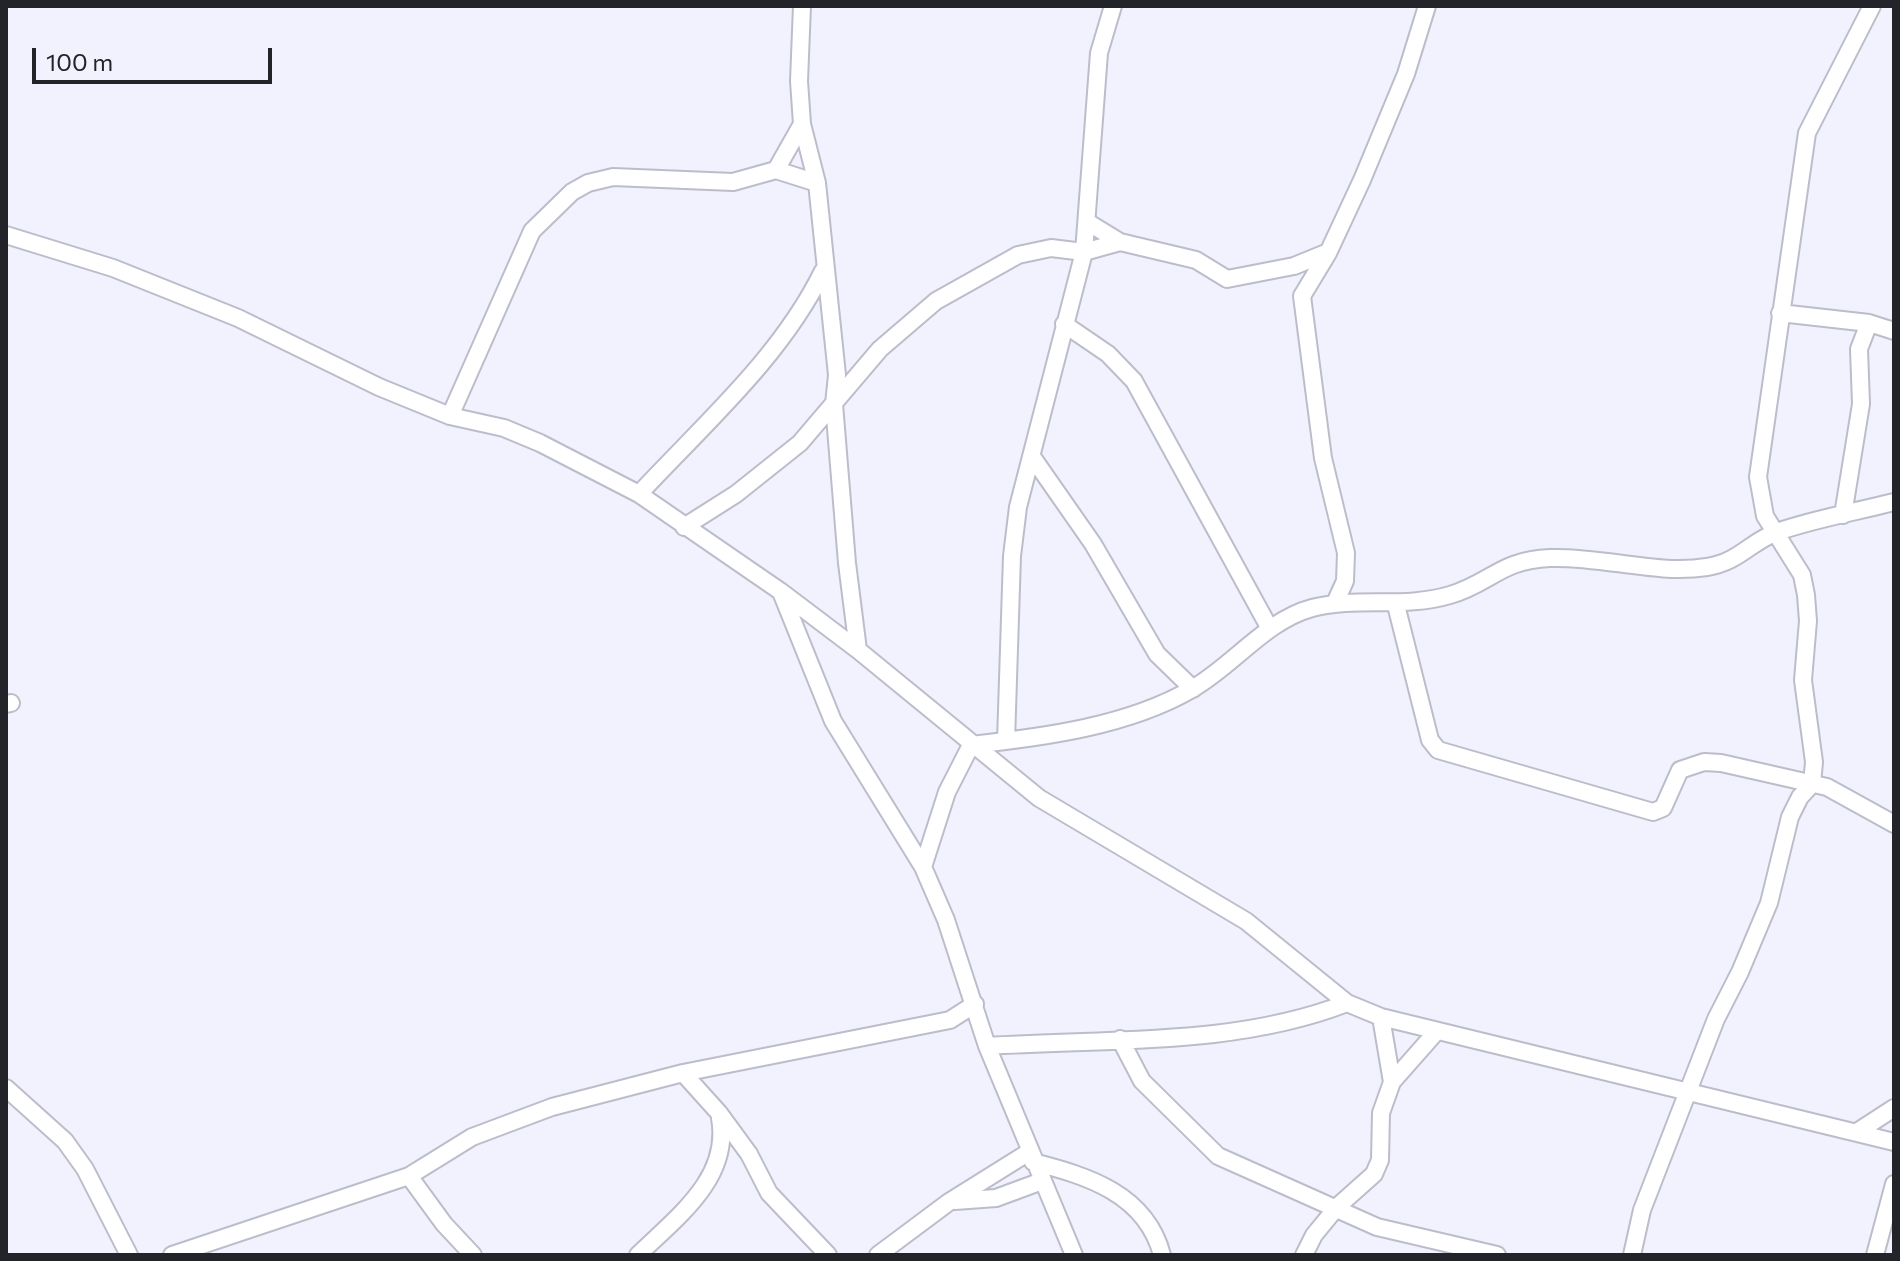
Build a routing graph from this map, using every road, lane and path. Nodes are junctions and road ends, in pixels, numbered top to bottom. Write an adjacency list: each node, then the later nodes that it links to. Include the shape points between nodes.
1 (802, 6): 5 (street)
2 (1113, 6): 8 (street, via 1099,53)
3 (1427, 6): 12 (street, via 1406,74)
4 (1872, 6): 14 (street, via 1807,133)
5 (802, 124): 6 (street); 7 (street)
6 (776, 170): 7 (street); 19 (street, via 733,182 613,177 572,192 532,231)
7 (817, 183): 13 (street)
8 (1089, 223): 10 (street); 11 (street)
9 (6, 235): 19 (street, via 113,268 238,318)
10 (1120, 242): 11 (street); 12 (street, via 1196,260 1227,279 1294,266)
11 (1084, 252): 16 (street); 18 (street, via 1051,248 1018,255 936,301 880,349)
12 (1328, 253): 27 (street, via 1311,276 1302,305 1323,458 1346,553 1345,581)
13 (824, 270): 18 (street, via 837,375); 21 (street, via 804,309 777,344)
14 (1780, 313): 15 (street); 25 (street, via 1758,477)
15 (1869, 323): 17 (street); 23 (street, via 1859,349 1861,404)
16 (1064, 324): 20 (street); 29 (street, via 1108,354 1134,381)
17 (1894, 331)
18 (834, 404): 24 (street, via 773,466); 30 (street)
19 (450, 416): 21 (street, via 504,428)
20 (1033, 458): 31 (street, via 1093,544 1157,654); 32 (street, via 1018,507 1012,556)
21 (639, 494): 24 (street)
22 (1894, 502): 23 (street)
23 (1843, 515): 25 (street)
24 (684, 527): 26 (street)
25 (1774, 533): 28 (street, via 1739,558 1705,567 1522,560 1450,595); 34 (street, via 1802,575 1806,595 1803,680)
26 (780, 591): 30 (street); 36 (street, via 833,721)
27 (1335, 603): 28 (street); 29 (street)
28 (1396, 605): 34 (street, via 1430,740 1438,750 1653,812 1663,808 1680,770 1704,762)
29 (1270, 629): 31 (street)
30 (858, 650): 33 (street)
31 (1193, 689): 32 (street, via 1153,710)
32 (1006, 741): 33 (street)
33 (971, 745): 36 (street, via 947,792); 37 (street, via 1039,798 1246,921)
34 (1812, 784): 35 (street); 46 (street, via 1790,817 1769,903)
35 (1894, 824)
36 (923, 867): 38 (street)
37 (1347, 1003): 39 (street); 41 (street, via 1280,1025)
38 (975, 1004): 42 (street); 43 (street, via 950,1020)
39 (1381, 1017): 40 (street); 44 (street)
40 (1437, 1031): 44 (street); 46 (street)
41 (1120, 1039): 42 (street); 56 (street, via 1142,1081 1218,1156)
42 (987, 1046): 51 (street)
43 (683, 1073): 48 (street); 52 (street, via 552,1107 472,1137)
44 (1392, 1082): 56 (street, via 1381,1113 1380,1160 1362,1187)
45 (6, 1088): 57 (street, via 65,1141)
46 (1689, 1089): 49 (street); 67 (street, via 1642,1210)
47 (1894, 1108): 49 (street)
48 (719, 1113): 60 (street, via 720,1155 704,1188); 61 (street, via 769,1193)
49 (1857, 1132): 50 (street)
50 (1894, 1142)
51 (1031, 1157): 53 (street); 55 (street); 64 (street, via 1099,1181 1129,1201 1158,1238)
52 (409, 1176): 58 (street); 59 (street)
53 (1042, 1181): 55 (street, via 996,1198); 63 (street)
54 (1894, 1184): 68 (street)
55 (949, 1202): 62 (street)
56 (1337, 1207): 65 (street); 66 (street, via 1377,1227)
57 (129, 1255)
58 (172, 1255)
59 (473, 1255)
60 (638, 1255)
61 (828, 1255)
62 (878, 1255)
63 (1074, 1255)
64 (1162, 1255)
65 (1304, 1255)
66 (1497, 1255)
67 (1632, 1255)
68 (1875, 1255)

